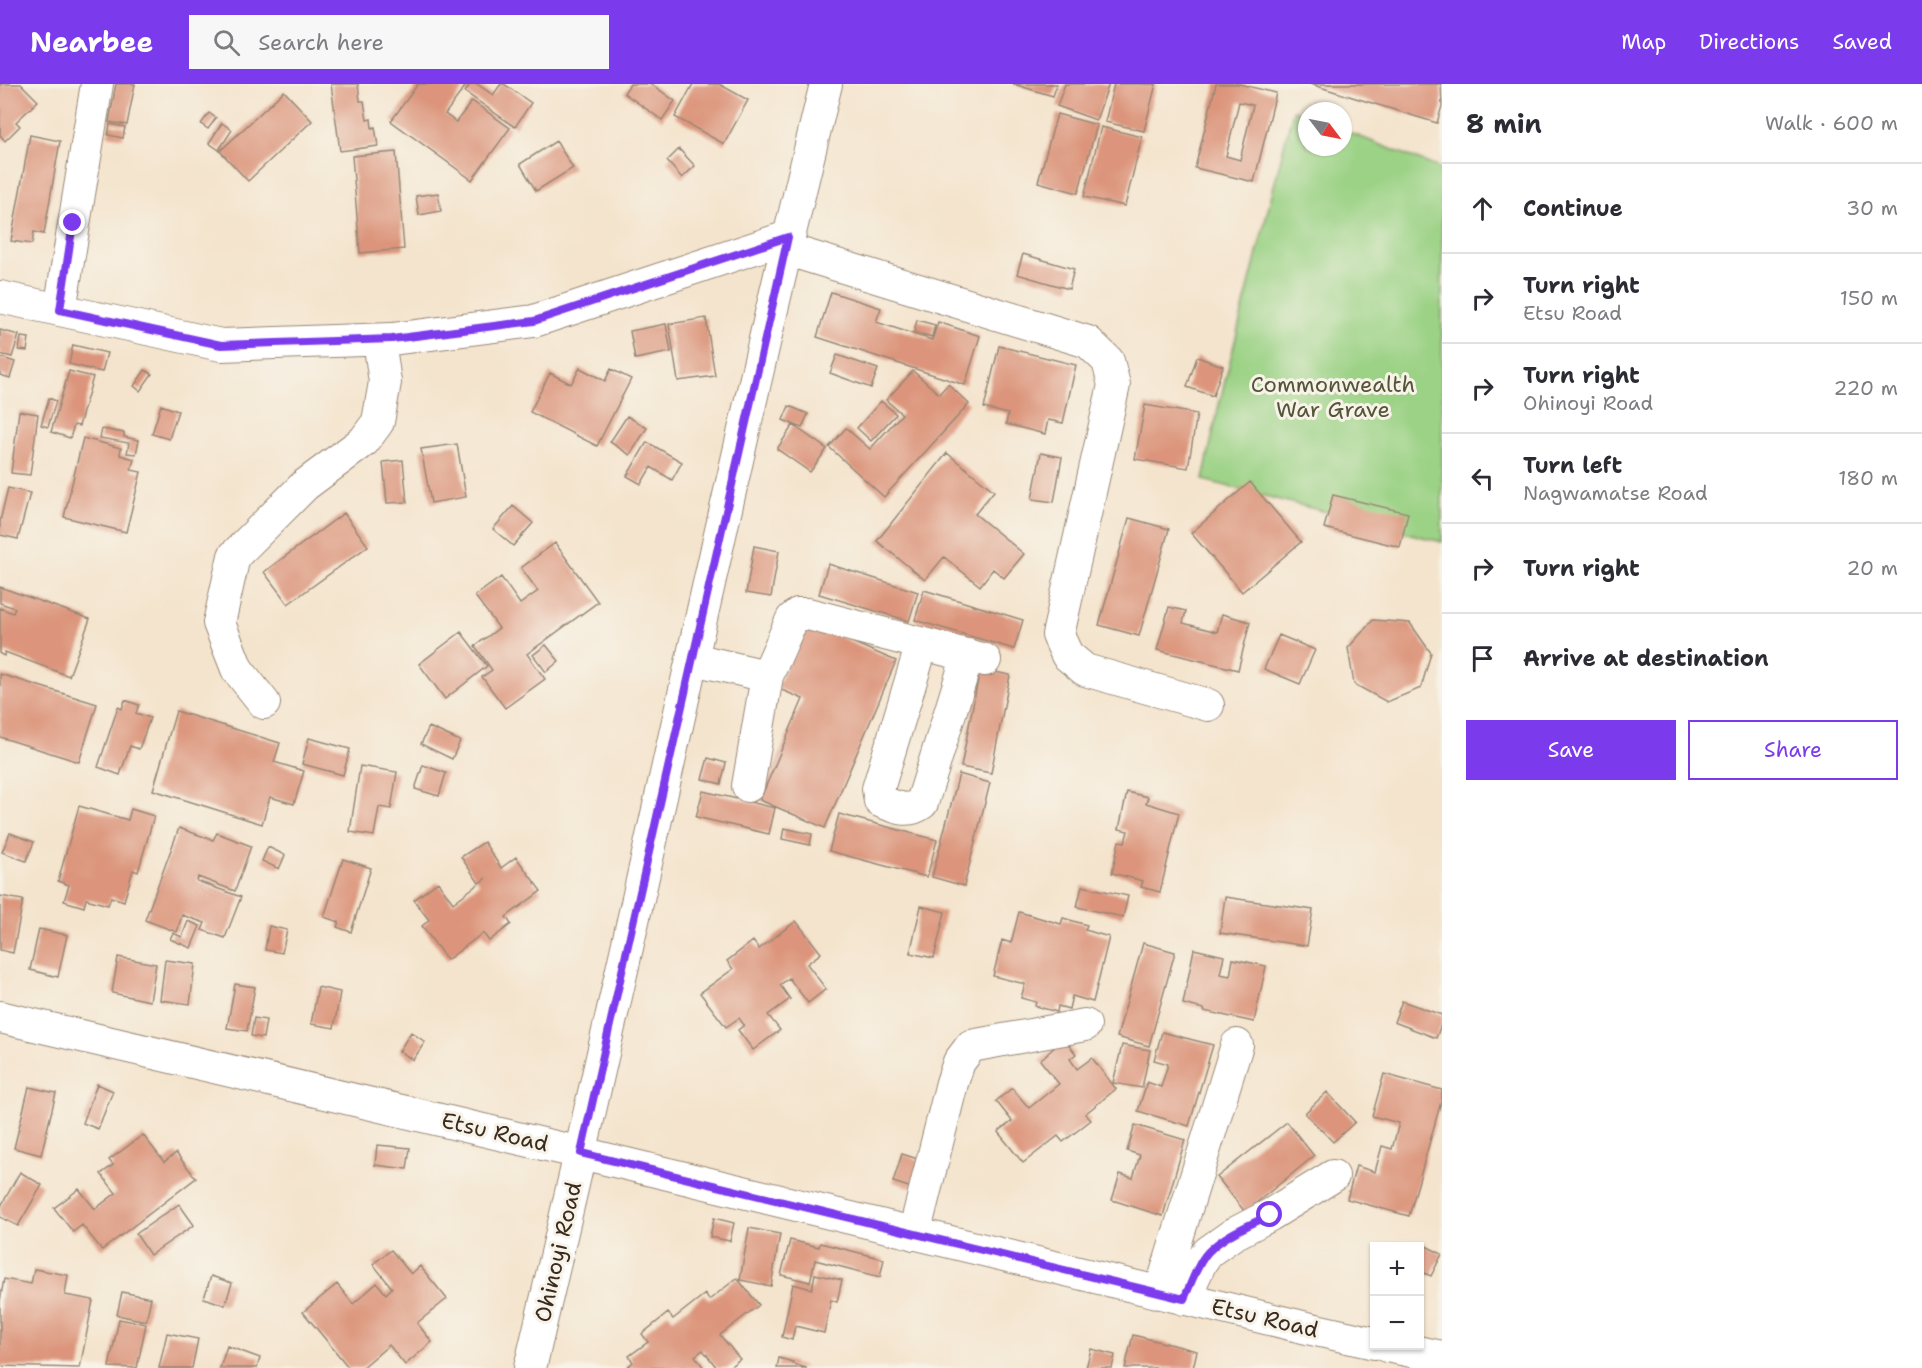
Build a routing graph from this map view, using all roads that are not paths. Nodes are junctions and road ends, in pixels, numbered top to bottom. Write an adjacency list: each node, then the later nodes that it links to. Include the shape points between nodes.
1 (98, 84): 5 (street)
2 (826, 84): 3 (street, Ohinoyi Road)
3 (787, 243): 6 (street, via 534,321); 8 (street, Ohinoyi Road); 11 (street, via 1088,342 1108,361 1114,385 1058,634 1067,655 1085,669)
4 (0, 297): 5 (street)
5 (60, 310): 6 (street, via 221,345)
6 (379, 340): 10 (street, via 385,382 378,422 364,441 305,485 234,556 219,623 237,669)
7 (922, 644): 7 (street, via 878,789 880,801 903,809 914,809 922,803 976,658); 9 (street, via 798,614 792,619)
8 (693, 660): 9 (street); 16 (street, Ohinoyi Road)
9 (767, 676): 12 (street)
10 (264, 703)
11 (1208, 705)
12 (748, 786)
13 (0, 1017): 16 (street, Etsu Road)
14 (1084, 1025): 18 (street, via 971,1046 959,1062 952,1083)
15 (1237, 1045): 19 (street)
16 (581, 1153): 18 (street, Etsu Road); 23 (street, Ohinoyi Road)
17 (1333, 1176): 19 (street, via 1232,1234 1208,1252)
18 (914, 1234): 19 (street, Etsu Road)
19 (1172, 1296): 20 (street, Etsu Road)
20 (1370, 1342)
21 (1407, 1350): 22 (street)
22 (1442, 1357)
23 (530, 1368)

